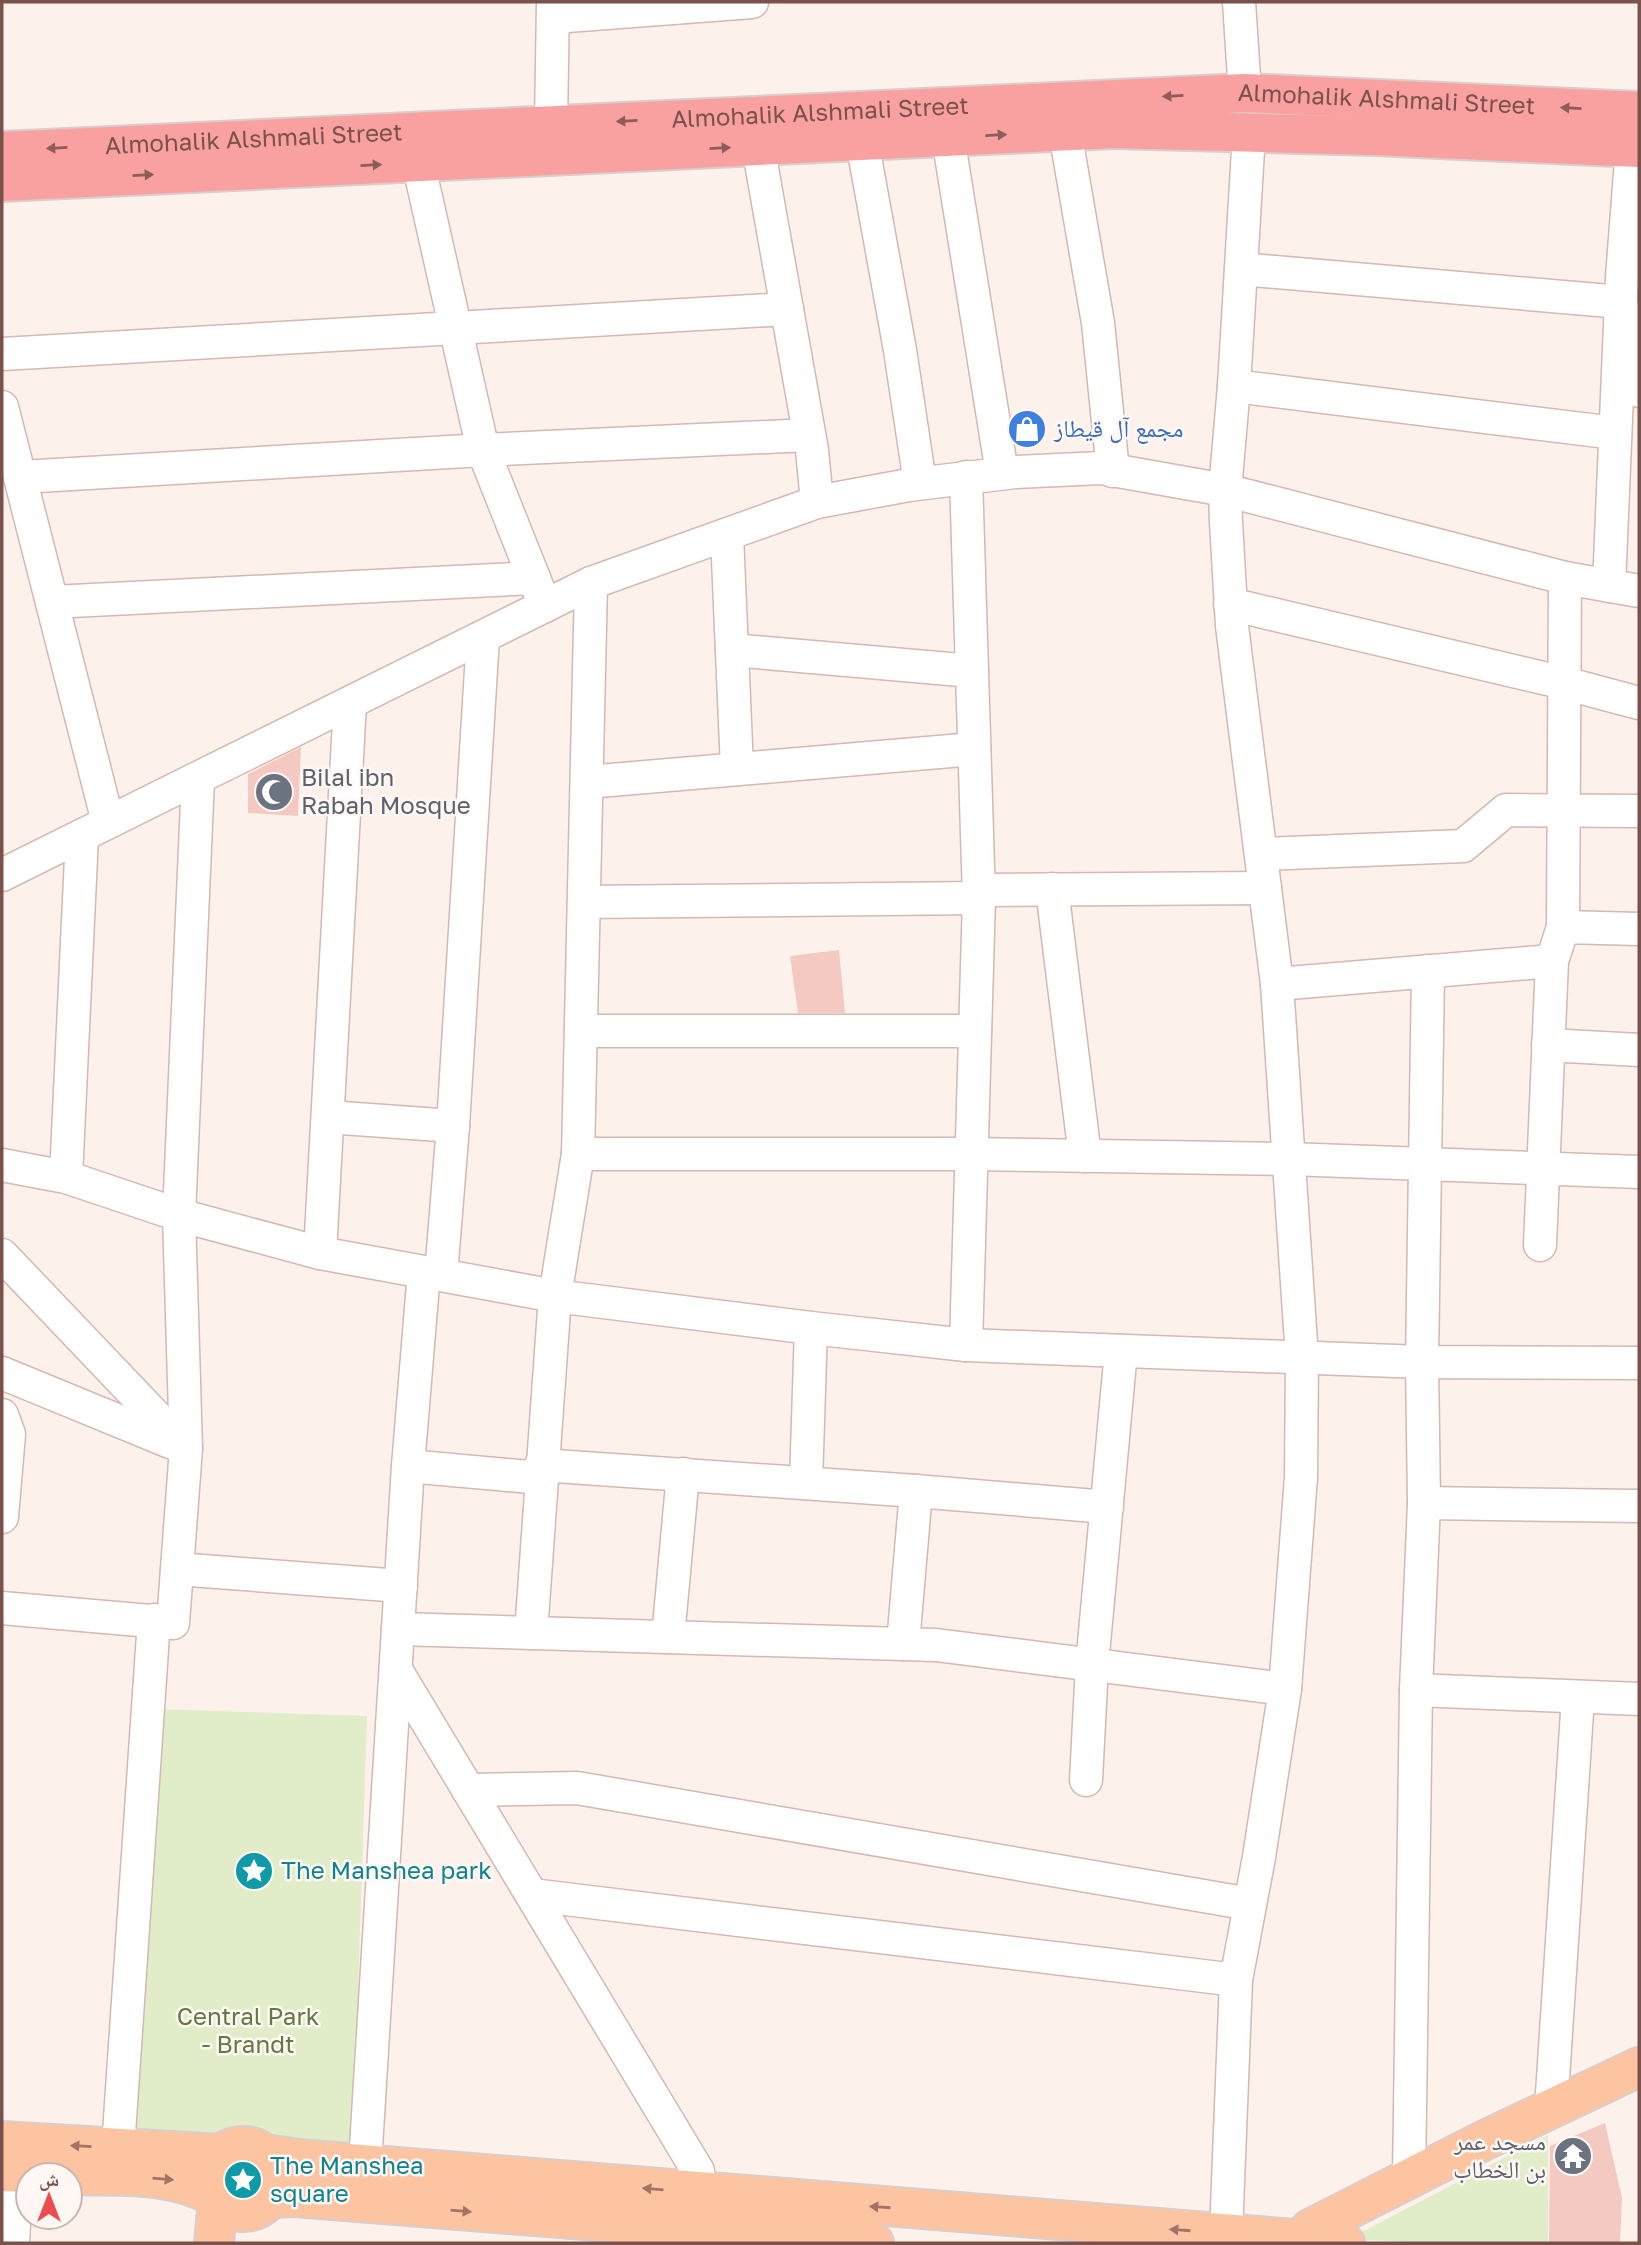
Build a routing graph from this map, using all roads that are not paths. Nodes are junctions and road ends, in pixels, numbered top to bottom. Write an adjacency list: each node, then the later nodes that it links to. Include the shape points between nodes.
1 (752, 2): 3 (street)
2 (1239, 2): 5 (street)
3 (665, 5): 4 (street)
4 (554, 9): 6 (street)
5 (1247, 93): 6 (highway, Almohalik Alshmali Street, one-way to 6); 8 (highway, via 1218,107 1217,116); 8 (highway, via 1275,106 1276,113 1275,120); 9 (highway, Almohalik Alshmali Street, one-way to 5)
6 (551, 125): 13 (highway, Almohalik Alshmali Street, one-way to 13)
7 (1065, 132): 8 (highway, Almohalik Alshmali Street); 10 (highway, Almohalik Alshmali Street, one-way to 7); 27 (street, via 1098,323)
8 (1247, 133): 9 (highway, Almohalik Alshmali Street); 16 (street)
9 (1637, 135): 17 (street)
10 (948, 137): 11 (highway, Almohalik Alshmali Street); 28 (street)
11 (862, 141): 12 (highway, Almohalik Alshmali Street); 31 (street)
12 (758, 146): 14 (highway, Almohalik Alshmali Street, one-way to 12); 18 (street)
13 (2, 151)
14 (418, 162): 15 (highway, Almohalik Alshmali Street, one-way to 14); 19 (street)
15 (2, 182)
16 (1241, 269): 17 (street); 21 (street)
17 (1621, 302): 22 (street); 24 (street)
18 (787, 309): 19 (street); 25 (street)
19 (456, 328): 20 (street); 26 (street)
20 (2, 354)
21 (1234, 386): 24 (street); 32 (street)
22 (1639, 391)
23 (3, 417): 29 (street)
24 (1615, 433): 38 (street)
25 (809, 435): 26 (street); 33 (street)
26 (483, 450): 29 (street); 40 (street)
27 (1113, 471): 28 (street); 32 (street)
28 (1002, 473): 30 (street)
29 (20, 477): 34 (street)
30 (966, 478): 31 (street); 45 (street)
31 (920, 483): 33 (street)
32 (1224, 490): 36 (street); 42 (street)
33 (817, 502): 35 (street)
34 (16, 518): 41 (street)
35 (727, 535): 37 (street); 44 (street)
36 (1564, 578): 38 (street); 46 (street)
37 (591, 583): 40 (street); 52 (street)
38 (1609, 586): 39 (street)
39 (1639, 591)
40 (539, 592): 41 (street); 43 (street)
41 (52, 602): 55 (street)
42 (1230, 604): 46 (street); 56 (street)
43 (483, 637): 48 (street); 72 (street)
44 (732, 650): 45 (street); 50 (street)
45 (972, 671): 49 (street)
46 (1564, 682): 47 (street); 53 (street)
47 (1639, 703)
48 (350, 704): 51 (street); 71 (street)
49 (974, 750): 50 (street); 60 (street)
50 (737, 769): 52 (street)
51 (198, 779): 55 (street); 82 (street)
52 (587, 782): 61 (street)
53 (1564, 809): 54 (street); 56 (street, via 1506,810 1463,846); 62 (street)
54 (1639, 811)
55 (95, 829): 57 (street); 81 (street)
56 (1261, 854): 58 (street)
57 (2, 875)
58 (1265, 888): 59 (street); 66 (street)
59 (1052, 889): 60 (street); 75 (street)
60 (979, 894): 61 (street); 68 (street)
61 (584, 902): 67 (street)
62 (1563, 927): 63 (street); 64 (street)
63 (1639, 929)
64 (1552, 961): 65 (street); 69 (street)
65 (1428, 971): 66 (street); 77 (street)
66 (1277, 984): 76 (street)
67 (581, 1031): 68 (street); 73 (street)
68 (975, 1031): 74 (street)
69 (1548, 1045): 70 (street); 79 (street)
70 (1639, 1050)
71 (328, 1117): 72 (street); 84 (street)
72 (453, 1126): 86 (street)
73 (578, 1154): 74 (street); 87 (street)
74 (972, 1154): 75 (street); 89 (street)
75 (1085, 1156): 76 (street)
76 (1289, 1159): 77 (street); 91 (street)
77 (1424, 1164): 79 (street); 92 (street)
78 (2, 1165): 81 (street)
79 (1542, 1168): 80 (street); 83 (street)
80 (1639, 1172)
81 (66, 1177): 82 (street)
82 (179, 1214): 84 (street); 96 (street)
83 (1540, 1245)
84 (320, 1253): 86 (street)
85 (2, 1255): 96 (street)
86 (433, 1274): 87 (street); 97 (street)
87 (555, 1296): 88 (street); 98 (street)
88 (811, 1328): 89 (street); 100 (street)
89 (966, 1345): 90 (street)
90 (1121, 1350): 91 (street); 104 (street)
91 (1302, 1357): 92 (street); 116 (street, via 1301,1477)
92 (1422, 1362): 93 (street); 102 (street)
93 (1639, 1363)
94 (2, 1373): 96 (street)
95 (2, 1415): 105 (street, via 9,1434)
96 (186, 1448): 106 (street)
97 (408, 1466): 98 (street); 107 (street)
98 (541, 1471): 99 (street); 111 (street)
99 (683, 1474): 100 (street); 112 (street)
100 (806, 1483): 101 (street)
101 (916, 1491): 104 (street); 113 (street)
102 (1424, 1503): 103 (street); 117 (street)
103 (1639, 1506)
104 (1107, 1507): 114 (street)
105 (2, 1517)
106 (177, 1569): 107 (street); 109 (street, via 173,1623)
107 (401, 1586): 110 (street)
108 (2, 1608): 109 (street)
109 (154, 1620): 127 (street)
110 (398, 1629): 111 (street); 115 (street)
111 (531, 1633): 112 (street)
112 (668, 1637): 113 (street)
113 (903, 1644): 114 (street)
114 (1092, 1665): 116 (street); 120 (street)
115 (396, 1670): 121 (street); 131 (street)
116 (1285, 1689): 123 (street)
117 (1416, 1690): 118 (street); 133 (street)
118 (1578, 1697): 119 (street); 126 (street)
119 (1639, 1699)
120 (1086, 1780)
121 (468, 1790): 122 (street); 123 (street, via 577,1788)
122 (531, 1895): 124 (street); 134 (street, via 698,2171)
123 (1251, 1904): 124 (street)
124 (1236, 1980): 137 (street)
125 (1639, 2067): 126 (main road)
126 (1551, 2109): 133 (main road)
127 (118, 2148): 128 (main road); 130 (main road, one-way to 130)
128 (222, 2154): 129 (main road, via 243,2146); 135 (main road, via 210,2179)
129 (265, 2154): 131 (main road); 135 (main road, via 275,2170 275,2189)
130 (10, 2157): 140 (street)
131 (365, 2164): 134 (main road, one-way to 131)
132 (84, 2175): 135 (main road, one-way to 135, via 168,2178 201,2188)
133 (1409, 2179): 139 (main road, via 1310,2229)
134 (700, 2193): 136 (main road, one-way to 134)
135 (238, 2210): 138 (main road, one-way to 138, via 295,2197); 141 (main road)
136 (920, 2227): 137 (main road, one-way to 136)
137 (1226, 2233): 139 (main road)
138 (761, 2239): 142 (main road)
139 (1299, 2241): 143 (main road)
140 (13, 2243)
141 (215, 2243)
142 (874, 2243)
143 (1345, 2243)

